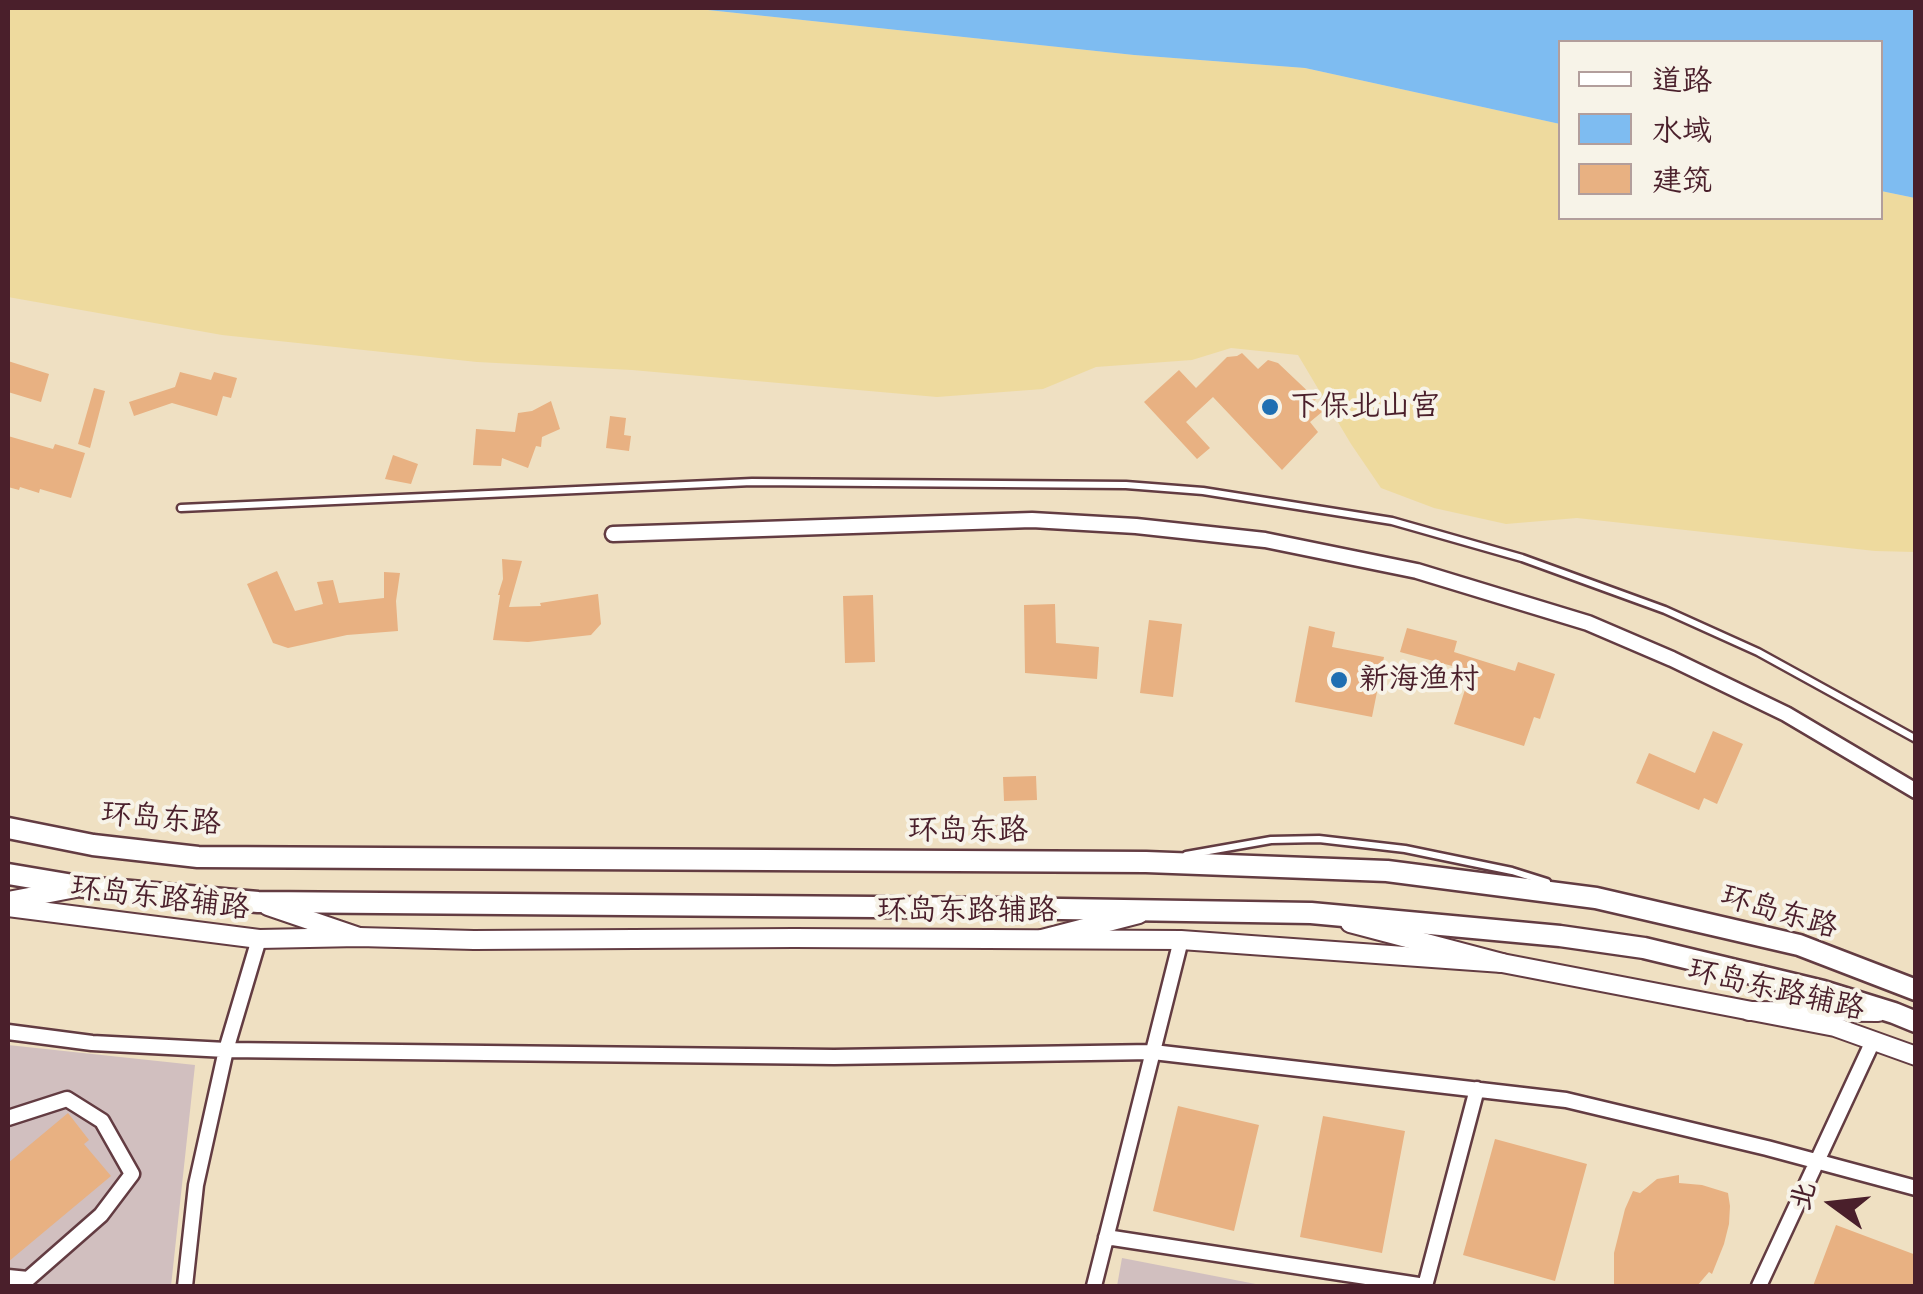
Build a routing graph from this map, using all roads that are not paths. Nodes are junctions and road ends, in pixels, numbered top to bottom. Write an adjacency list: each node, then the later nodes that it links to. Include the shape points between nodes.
1 (182, 508): 3 (lane, via 752,482 1203,491 1392,521 1522,558 1758,652)
2 (613, 534): 4 (street, via 1032,520 1265,540 1417,571 1588,624 1786,714)
3 (1916, 739)
4 (1916, 791)
5 (8, 828): 17 (main road, 环岛东路, via 198,856 1146,862 1387,871 1596,898 1798,945)
6 (8, 874): 7 (main road)
7 (85, 887): 8 (main road); 9 (street)
8 (258, 902): 10 (main road); 12 (street)
9 (8, 904): 13 (street, 环岛东路辅路)
10 (1153, 910): 11 (main road); 14 (street)
11 (1311, 913): 16 (street); 19 (main road, via 1644,948)
12 (360, 938): 13 (street, 环岛东路辅路); 14 (street, 环岛东路辅路)
13 (259, 939): 23 (street)
14 (1042, 939): 15 (street, 环岛东路辅路)
15 (1181, 940): 16 (street, 环岛东路辅路); 24 (street)
16 (1502, 963): 18 (street, 环岛东路辅路)
17 (1916, 990)
18 (1749, 1010): 19 (street); 22 (street, 环岛东路辅路)
19 (1894, 1012): 20 (main road)
20 (1916, 1022)
21 (8, 1032): 23 (street)
22 (1873, 1041): 25 (street, 环岛东路辅路); 34 (street)
23 (226, 1050): 24 (street, via 834,1057); 31 (street, via 196,1185)
24 (1153, 1052): 26 (street); 29 (street)
25 (1916, 1056)
26 (1477, 1089): 28 (street, via 1566,1100); 33 (street)
27 (8, 1118): 30 (street, via 66,1100 102,1121 132,1174 101,1215 28,1278)
28 (1916, 1188)
29 (1106, 1236): 32 (street); 33 (street)
30 (8, 1278)
31 (185, 1286)
32 (1094, 1286)
33 (1425, 1286)
34 (1759, 1286)

